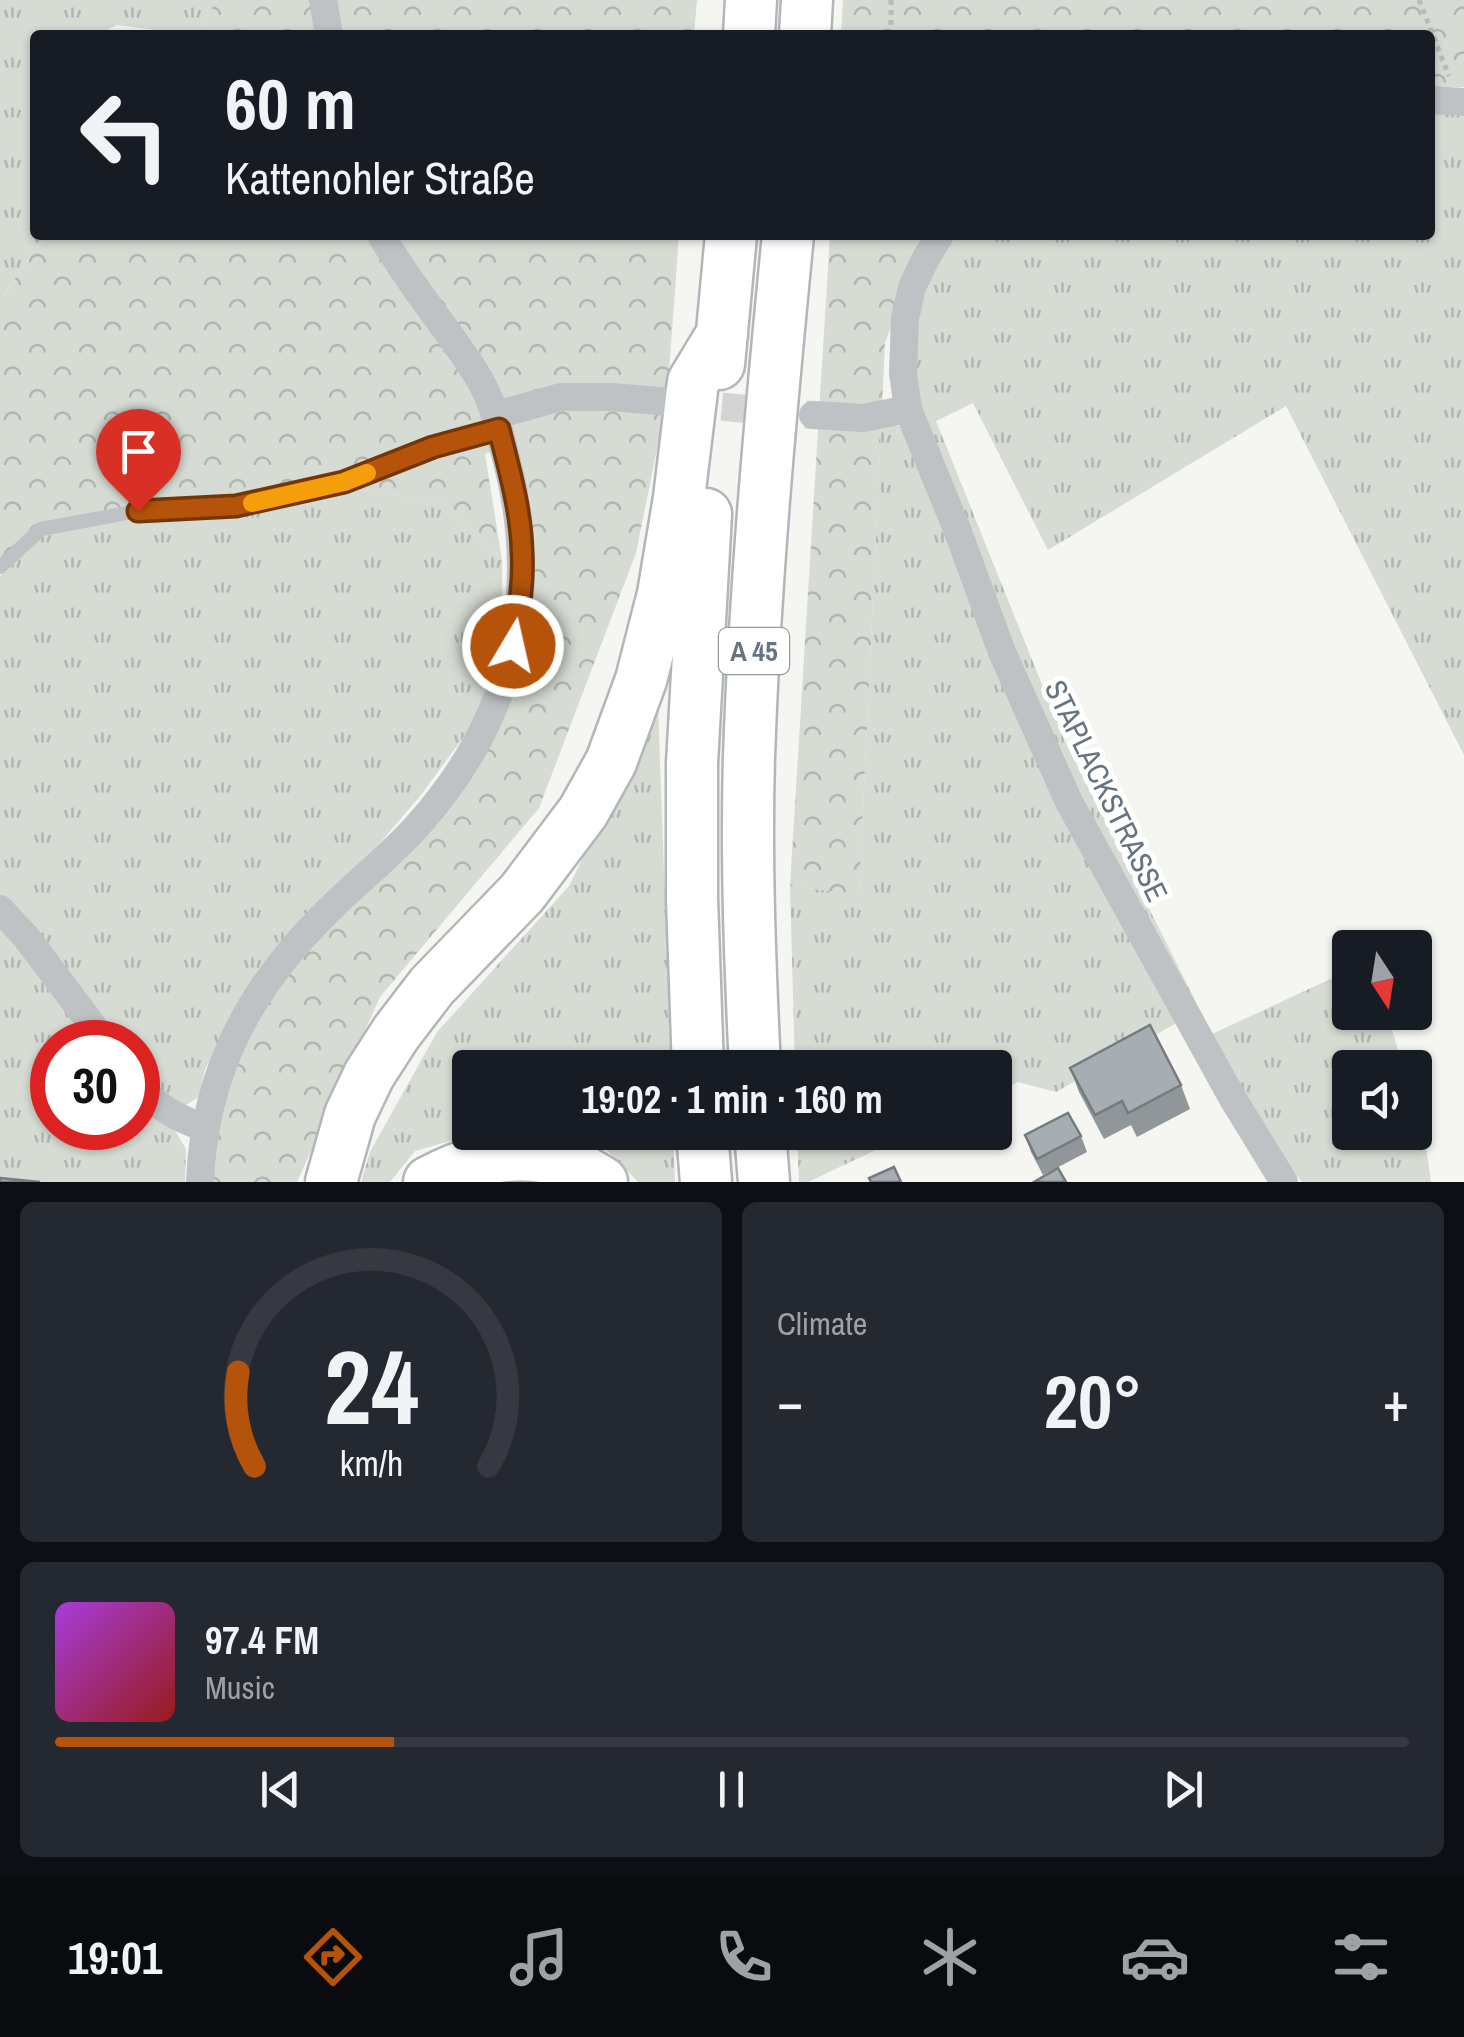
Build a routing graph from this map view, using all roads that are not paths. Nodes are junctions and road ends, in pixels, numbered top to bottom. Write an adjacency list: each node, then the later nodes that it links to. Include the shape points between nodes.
1 (323, 0): 4 (street)
2 (751, 0): 5 (highway)
3 (807, 0): 6 (highway)
4 (327, 30)
5 (748, 30)
6 (805, 30)
7 (1435, 100): 8 (street)
8 (1462, 102)
9 (383, 240): 17 (street, via 479,378)
10 (731, 240): 13 (highway, A 45)
11 (788, 240): 22 (highway, A 45, via 766,460 749,760)
12 (937, 240): 15 (street, STAPLACKSTRASSE, via 912,287 905,318)
13 (722, 334): 21 (highway, A 45, via 692,763); 28 (highway, via 693,382 663,594 611,762 583,812 522,892 396,1033 350,1115)
14 (670, 402): 17 (street, via 562,397)
15 (908, 410): 16 (street, via 863,418); 33 (street, STAPLACKSTRASSE, via 1068,802)
16 (813, 415)
17 (497, 422): 18 (lane, via 344,482 236,506 138,511 41,529); 24 (street, via 518,514 521,595 513,646 486,724 466,763 416,828 269,976 220,1073)
18 (0, 567)
19 (0, 909): 20 (street)
20 (88, 1020)
21 (697, 1050)
22 (754, 1050)
23 (160, 1106): 24 (street)
24 (204, 1128): 27 (street)
25 (703, 1150): 31 (highway)
26 (761, 1150): 32 (highway)
27 (200, 1182)
28 (331, 1182)
29 (429, 1182): 30 (highway, via 492,1157 532,1156 572,1165)
30 (602, 1182)
31 (706, 1182)
32 (764, 1182)
33 (1284, 1182)

